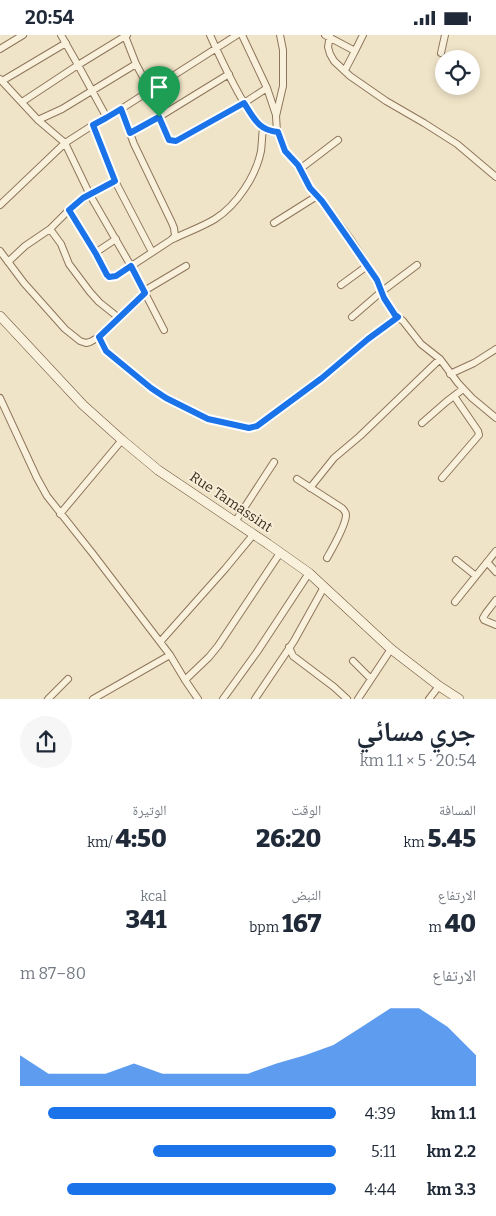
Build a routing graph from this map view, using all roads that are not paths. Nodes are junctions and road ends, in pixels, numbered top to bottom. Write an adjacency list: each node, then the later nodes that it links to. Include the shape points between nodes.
1 (23, 35): 13 (street)
2 (61, 35): 11 (street)
3 (210, 35): 12 (street)
4 (237, 35): 12 (street)
5 (242, 35): 21 (street)
6 (280, 35): 27 (street, via 283,86)
7 (363, 35): 15 (street)
8 (445, 35): 14 (street)
9 (126, 36): 16 (street); 17 (street)
10 (328, 36): 15 (street); 18 (street, via 330,53)
11 (66, 43): 17 (street); 20 (street)
12 (216, 48): 19 (street); 23 (street)
13 (0, 49)
14 (442, 50)
15 (355, 51): 18 (street)
16 (136, 64): 22 (street); 23 (street)
17 (78, 65): 22 (street); 24 (street)
18 (345, 71): 38 (street, via 386,101 456,143)
19 (229, 74): 25 (street); 28 (street)
20 (1, 80): 24 (street)
21 (267, 88): 25 (street); 27 (street)
22 (92, 90): 29 (street); 30 (street)
23 (150, 90): 26 (street)
24 (22, 102): 30 (street)
25 (244, 103): 28 (street, via 176,141 169,140); 32 (street)
26 (121, 109): 29 (street); 34 (street)
27 (276, 116): 33 (street)
28 (159, 117): 34 (street)
29 (106, 118): 31 (street)
30 (38, 120): 36 (street)
31 (93, 125): 36 (street); 39 (street)
32 (263, 128): 33 (street); 47 (street, via 255,170 232,204 215,219)
33 (278, 132): 37 (street, via 285,151)
34 (130, 133): 47 (street, via 174,228)
35 (338, 141): 37 (street)
36 (65, 143): 40 (street); 42 (street)
37 (300, 169): 41 (street)
38 (496, 177)
39 (115, 181): 40 (street); 49 (street)
40 (90, 195): 43 (street); 46 (street)
41 (317, 196): 44 (street); 55 (street)
42 (0, 205)
43 (69, 210): 45 (street); 50 (street)
44 (274, 223)
45 (50, 229): 51 (street, via 25,245); 62 (street, via 69,264 90,292)
46 (116, 239): 50 (street); 53 (street)
47 (171, 240): 49 (street)
48 (0, 251): 51 (street)
49 (152, 252): 53 (street)
50 (95, 253): 53 (street, via 109,277)
51 (8, 262): 64 (street, via 65,329 86,343)
52 (417, 265): 58 (street)
53 (131, 266): 57 (street)
54 (186, 266): 57 (street)
55 (367, 266): 56 (street); 58 (street)
56 (341, 285)
57 (145, 292): 62 (street); 63 (street)
58 (382, 292): 60 (street); 61 (street)
59 (0, 316): 73 (main road, Rue Tamassint, via 83,405)
60 (352, 317)
61 (398, 317): 64 (street, via 322,378 257,426 249,428 208,419 166,398 106,351); 66 (street, via 421,344)
62 (119, 318): 64 (street)
63 (164, 330)
64 (99, 337)
65 (496, 349): 67 (street)
66 (440, 359): 67 (street); 77 (street, via 334,458)
67 (450, 374): 68 (street)
68 (463, 389): 69 (street); 71 (street)
69 (454, 396): 72 (street); 76 (street, via 479,435)
70 (0, 398): 78 (street, via 36,478)
71 (496, 418)
72 (422, 423)
73 (122, 440): 78 (street); 79 (main road, Rue Tamassint, via 158,470)
74 (274, 462): 79 (street)
75 (297, 479): 77 (street)
76 (442, 479)
77 (310, 487): 83 (street, via 342,508 346,516)
78 (60, 514): 93 (street)
79 (235, 522): 80 (main road, Rue Tamassint)
80 (253, 535): 82 (main road, Rue Tamassint); 93 (street)
81 (496, 551): 85 (street)
82 (280, 553): 87 (main road, Rue Tamassint); 100 (street, via 218,646)
83 (327, 558)
84 (456, 560): 88 (street)
85 (487, 562): 86 (street); 88 (street)
86 (496, 572)
87 (309, 573): 89 (main road, Rue Tamassint); 105 (street)
88 (476, 576): 91 (street)
89 (324, 587): 94 (street); 95 (main road, Rue Tamassint)
90 (496, 600): 92 (street, via 483,618)
91 (455, 602)
92 (496, 625)
93 (160, 642): 96 (street)
94 (289, 647): 106 (street); 107 (street, via 293,656)
95 (392, 649): 99 (street); 101 (main road, Rue Tamassint)
96 (170, 655): 100 (street); 103 (street)
97 (353, 661): 99 (street)
98 (68, 679): 102 (street)
99 (371, 679): 108 (street)
100 (185, 680): 104 (street)
101 (439, 686): 109 (street); 110 (main road, Rue Tamassint)
102 (48, 699)
103 (93, 699)
104 (198, 699)
105 (224, 699)
106 (255, 699)
107 (347, 699)
108 (358, 699)
109 (429, 699)
110 (459, 699)

